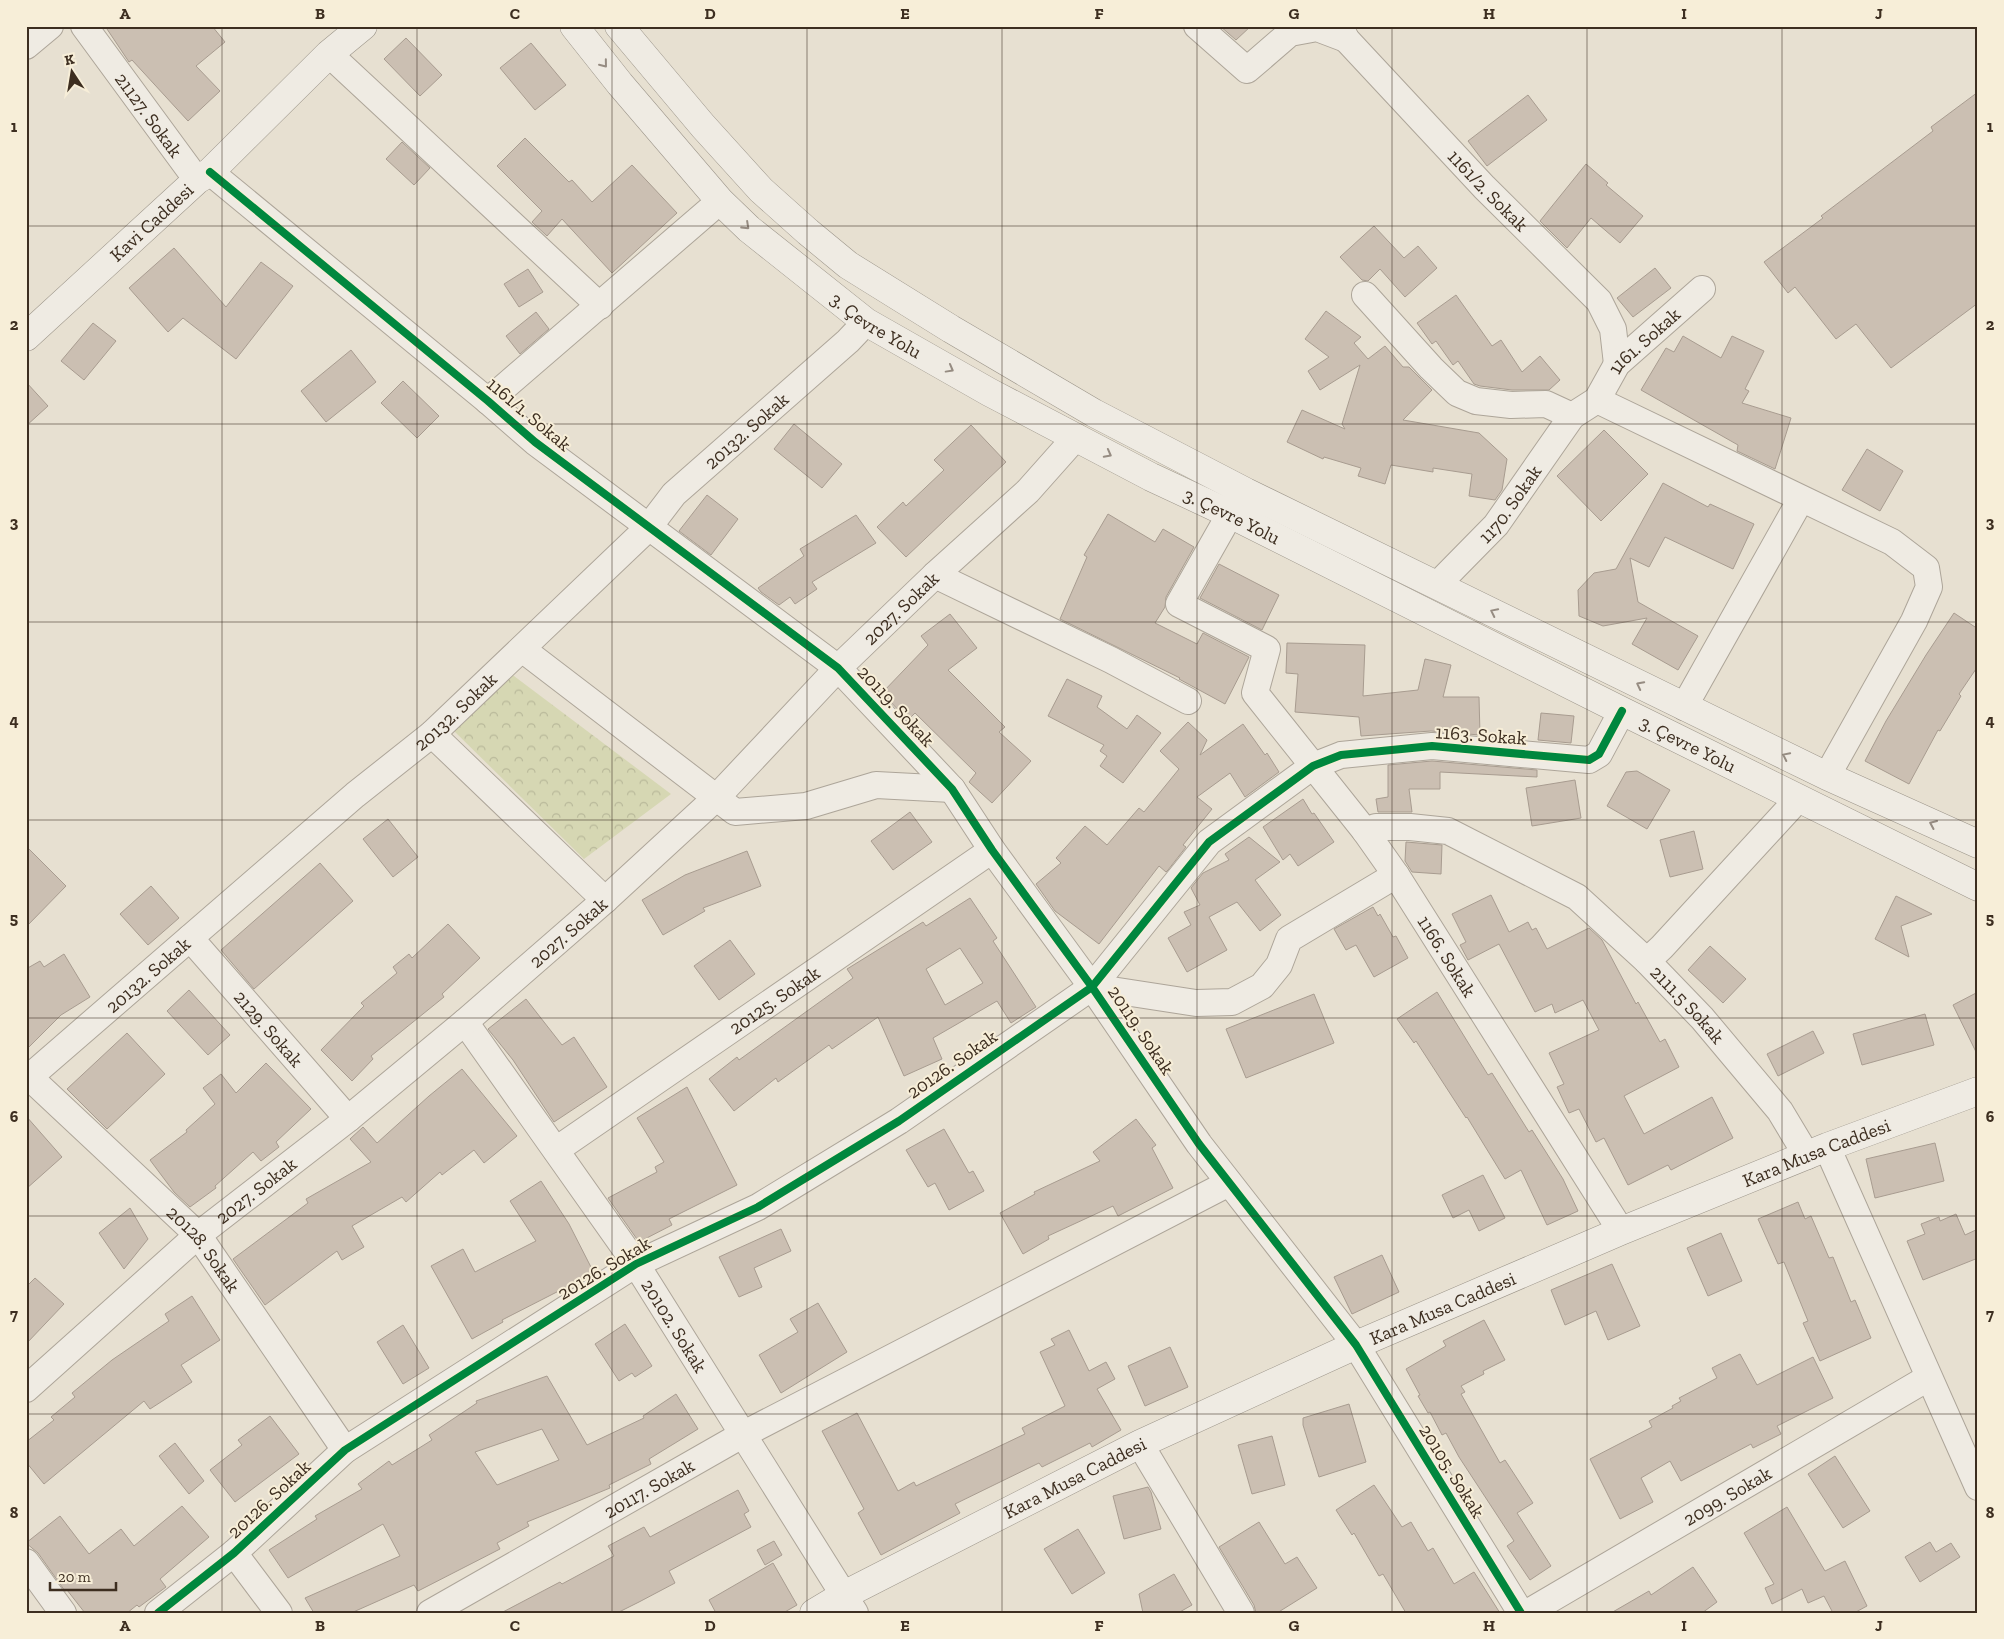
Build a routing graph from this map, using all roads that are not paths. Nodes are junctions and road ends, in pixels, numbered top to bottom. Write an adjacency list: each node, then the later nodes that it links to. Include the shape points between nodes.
1 (50, 26): 8 (street)
2 (84, 26): 10 (street, 21127. Sokak)
3 (363, 26): 9 (main road, Kavi Caddesi)
4 (574, 26): 11 (main road, 3. Çevre Yolu, one-way to 11)
5 (619, 26): 26 (main road, 3. Çevre Yolu, via 761,190 848,265 1094,413 1246,492)
6 (1197, 26): 7 (street, via 1246,70 1290,33 1317,28)
7 (1343, 33): 17 (street, 1161/2. Sokak, via 1484,187 1599,301 1613,329)
8 (26, 46)
9 (329, 54): 10 (main road, Kavi Caddesi); 14 (street)
10 (204, 176): 16 (main road, Kavi Caddesi); 19 (street, 1161/1. Sokak)
11 (720, 201): 14 (street); 15 (main road, 3. Çevre Yolu, one-way to 15, via 749,230)
12 (1702, 289): 17 (street, 1161. Sokak)
13 (1365, 295): 20 (street, via 1457,393 1476,401 1546,404)
14 (600, 306): 19 (street)
15 (866, 322): 21 (main road, 3. Çevre Yolu, one-way to 21); 24 (street, 20132. Sokak, via 674,494)
16 (26, 337)
17 (1617, 364): 18 (street, 1161. Sokak)
18 (1597, 400): 20 (street); 22 (street)
19 (488, 401): 24 (street, 1161/1. Sokak, via 535,442)
20 (1572, 416): 26 (street, 1170. Sokak, via 1496,525)
21 (1076, 437): 23 (main road, 3. Çevre Yolu, one-way to 23); 25 (street, 2027. Sokak, via 1028,491)
22 (1801, 499): 30 (street); 34 (street, via 1892,542 1926,568 1929,587 1914,621)
23 (1230, 514): 31 (main road, 3. Çevre Yolu); 33 (street, 1166. Sokak, via 1179,604 1266,649 1255,693)
24 (648, 528): 27 (street, 20132. Sokak); 28 (street, 1161/1. Sokak)
25 (936, 575): 28 (street, 2027. Sokak); 29 (street)
26 (1438, 584): 30 (main road, 3. Çevre Yolu, one-way to 26)
27 (522, 650): 32 (street, 20132. Sokak); 36 (street)
28 (838, 668): 35 (street, 20119. Sokak); 36 (street, 2027. Sokak)
29 (1188, 701)
30 (1684, 707): 34 (main road, 3. Çevre Yolu, one-way to 30)
31 (1622, 711): 33 (street, 1163. Sokak, via 1599,754 1589,760 1432,746 1342,755); 37 (main road, 3. Çevre Yolu)
32 (432, 734): 43 (street); 44 (street, 20132. Sokak, via 355,795)
33 (1313, 766): 38 (street, 1166. Sokak); 46 (street, 1163. Sokak, via 1209,842)
34 (1827, 776): 39 (main road, 3. Çevre Yolu, one-way to 34)
35 (952, 789): 36 (street, via 876,785 806,806 735,812); 40 (street, 20119. Sokak)
36 (717, 797): 43 (street, 2027. Sokak)
37 (1798, 799): 42 (main road, 3. Çevre Yolu); 45 (street, 2111.5 Sokak)
38 (1365, 831): 41 (street, 1166. Sokak); 45 (street, via 1376,827 1410,827 1448,832 1576,897)
39 (1978, 844)
40 (992, 850): 46 (street, 20119. Sokak); 51 (street, 20125. Sokak)
41 (1396, 876): 46 (street, via 1289,939 1279,966 1262,986 1232,1002 1196,1003); 54 (street, 1166. Sokak)
42 (1978, 887)
43 (604, 900): 47 (street, 2027. Sokak)
44 (190, 938): 48 (street, 20132. Sokak); 50 (street, 2129. Sokak)
45 (1647, 961): 52 (street, 2111.5 Sokak, via 1702,1018)
46 (1092, 987): 53 (street, 20119. Sokak, via 1198,1144); 56 (street, 20126. Sokak, via 899,1121 758,1207)
47 (465, 1022): 50 (street, 2027. Sokak); 51 (street, 20102. Sokak)
48 (27, 1077): 55 (street, 20128. Sokak)
49 (1978, 1091): 52 (main road, Kara Musa Caddesi)
50 (348, 1119): 55 (street, 2027. Sokak)
51 (556, 1150): 56 (street, 20102. Sokak)
52 (1817, 1151): 54 (main road, Kara Musa Caddesi); 58 (street, 2111.5 Sokak)
53 (1229, 1183): 57 (street, 20119. Sokak); 60 (street, 20117. Sokak)
54 (1621, 1231): 57 (main road, Kara Musa Caddesi)
55 (198, 1235): 59 (street, 2027. Sokak); 62 (street, 20128. Sokak)
56 (636, 1264): 60 (street, 20102. Sokak); 62 (street, 20126. Sokak)
57 (1356, 1345): 61 (main road, Kara Musa Caddesi); 73 (street, 20105. Sokak)
58 (1928, 1378): 63 (street, 2111.5 Sokak); 74 (street, 2099. Sokak)
59 (26, 1389)
60 (742, 1435): 66 (street, 20102. Sokak); 70 (street, 20117. Sokak)
61 (1140, 1444): 66 (main road, Kara Musa Caddesi); 72 (street)
62 (345, 1450): 64 (street, 20126. Sokak)
63 (1978, 1487)
64 (234, 1553): 68 (street, 20126. Sokak); 69 (street)
65 (26, 1562): 67 (street)
66 (850, 1604): 71 (main road, Kara Musa Caddesi)
67 (63, 1613)
68 (158, 1613)
69 (279, 1613)
70 (430, 1613)
71 (814, 1613)
72 (1241, 1613)
73 (1521, 1613)
74 (1527, 1613)

